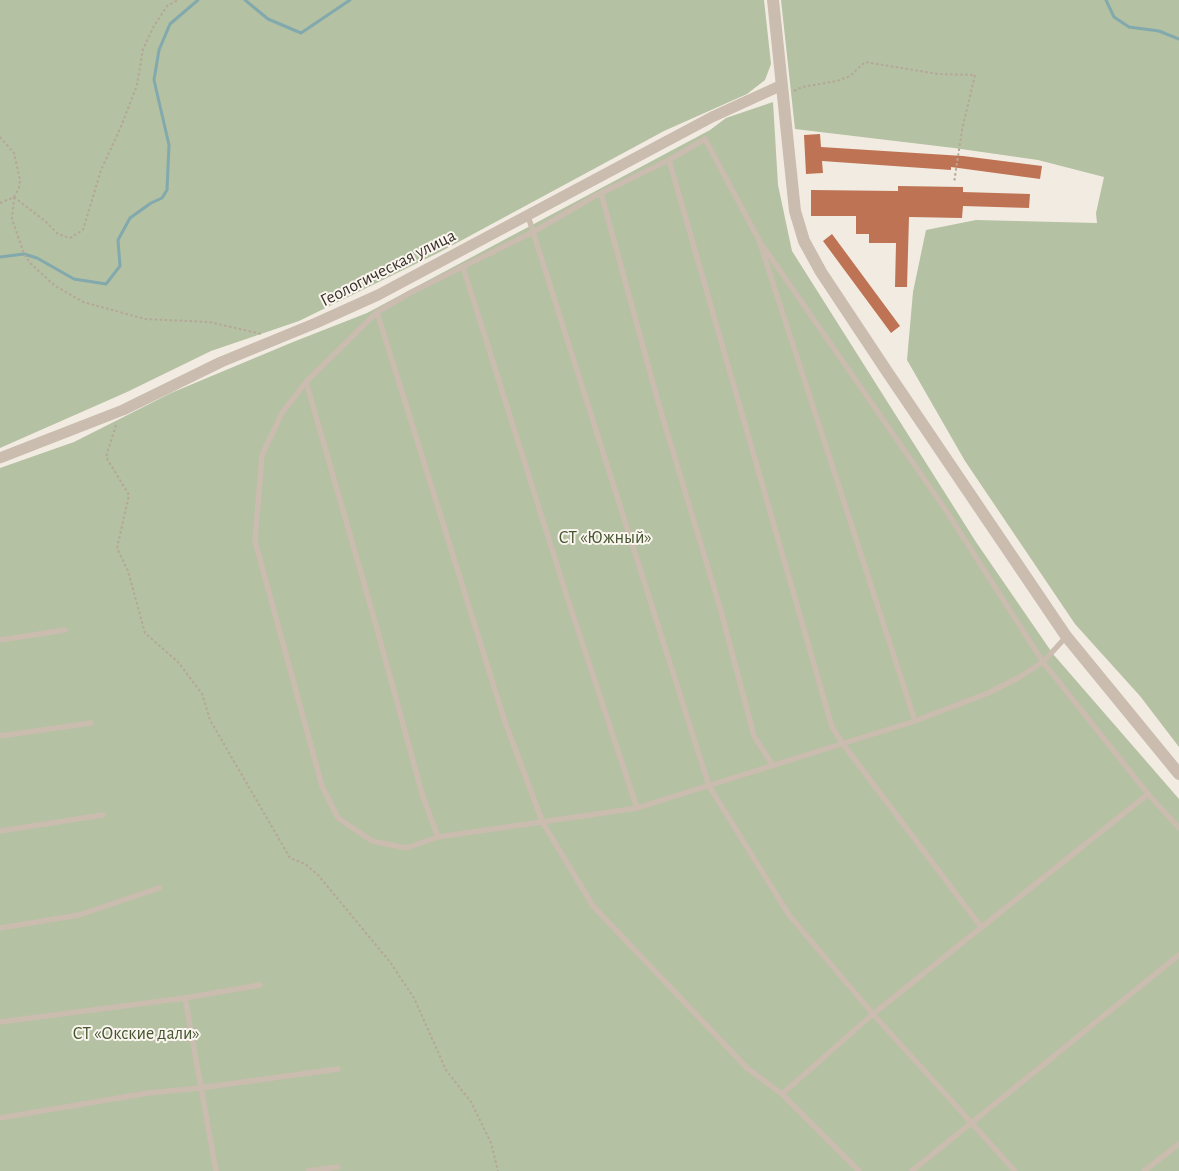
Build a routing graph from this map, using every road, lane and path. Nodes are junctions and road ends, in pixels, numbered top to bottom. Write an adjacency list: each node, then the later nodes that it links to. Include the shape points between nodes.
1 (178, 0): 8 (path, via 168,6 143,49 137,85 100,170 82,230 70,238 58,234)
2 (773, 0): 3 (street)
3 (782, 90): 6 (path, via 838,81 850,76 865,62 938,74 975,75); 10 (street, Геологическая улица, via 712,117); 20 (street, via 795,212 804,241 852,319)
4 (0, 137): 8 (path, via 14,153 18,167 19,188)
5 (669, 160): 7 (lane); 12 (lane, via 705,139); 26 (lane, via 832,727)
6 (954, 183)
7 (601, 193): 11 (lane); 27 (lane, via 754,736)
8 (14, 198): 9 (path); 15 (path, via 12,218 24,254 54,285 83,302 145,319 209,322)
9 (0, 203)
10 (528, 216): 11 (lane); 15 (street, Геологическая улица, via 378,295)
11 (533, 232): 13 (lane); 29 (lane)
12 (759, 240): 22 (lane, via 947,512); 23 (lane)
13 (463, 268): 14 (lane); 31 (lane)
14 (377, 312): 16 (lane); 33 (lane, via 505,722)
15 (282, 338): 17 (street, Геологическая улица, via 221,362)
16 (306, 382): 36 (lane, via 423,797); 36 (lane, via 282,413 262,455 255,541 322,786 338,818 372,841 406,848)
17 (123, 410): 18 (street, Геологическая улица); 54 (path, via 106,457 129,495 117,548 128,572 145,633 178,662 202,694 210,720 290,858 305,864 318,875 390,962 414,998 446,1070 479,1118 491,1143)
18 (0, 458)
19 (65, 630): 21 (lane)
20 (1066, 636): 22 (lane); 28 (street)
21 (0, 640)
22 (1043, 662): 23 (lane, via 988,693); 30 (lane)
23 (915, 721): 26 (lane)
24 (91, 723): 25 (lane)
25 (0, 736)
26 (843, 744): 27 (lane); 38 (lane)
27 (773, 766): 29 (lane)
28 (1179, 774)
29 (709, 786): 31 (lane); 43 (lane, via 789,915)
30 (1148, 794): 34 (lane); 38 (lane)
31 (637, 808): 33 (lane)
32 (103, 815): 35 (lane)
33 (543, 823): 36 (lane); 47 (lane, via 593,906 747,1068)
34 (1179, 828)
35 (0, 832)
36 (438, 837)
37 (158, 888): 39 (lane, via 79,915)
38 (982, 927): 43 (lane)
39 (0, 928)
40 (1179, 955): 49 (lane)
41 (260, 985): 42 (lane)
42 (185, 998): 44 (lane); 46 (lane)
43 (873, 1014): 47 (lane); 49 (lane)
44 (0, 1022)
45 (338, 1070): 46 (lane)
46 (200, 1088): 48 (lane, via 148,1093); 52 (lane)
47 (782, 1094): 55 (lane)
48 (0, 1118)
49 (972, 1122): 56 (lane); 57 (lane)
50 (1179, 1144): 58 (lane)
51 (338, 1167): 53 (lane)
52 (216, 1171)
53 (308, 1171)
54 (498, 1171)
55 (859, 1171)
56 (912, 1171)
57 (1014, 1171)
58 (1144, 1171)

